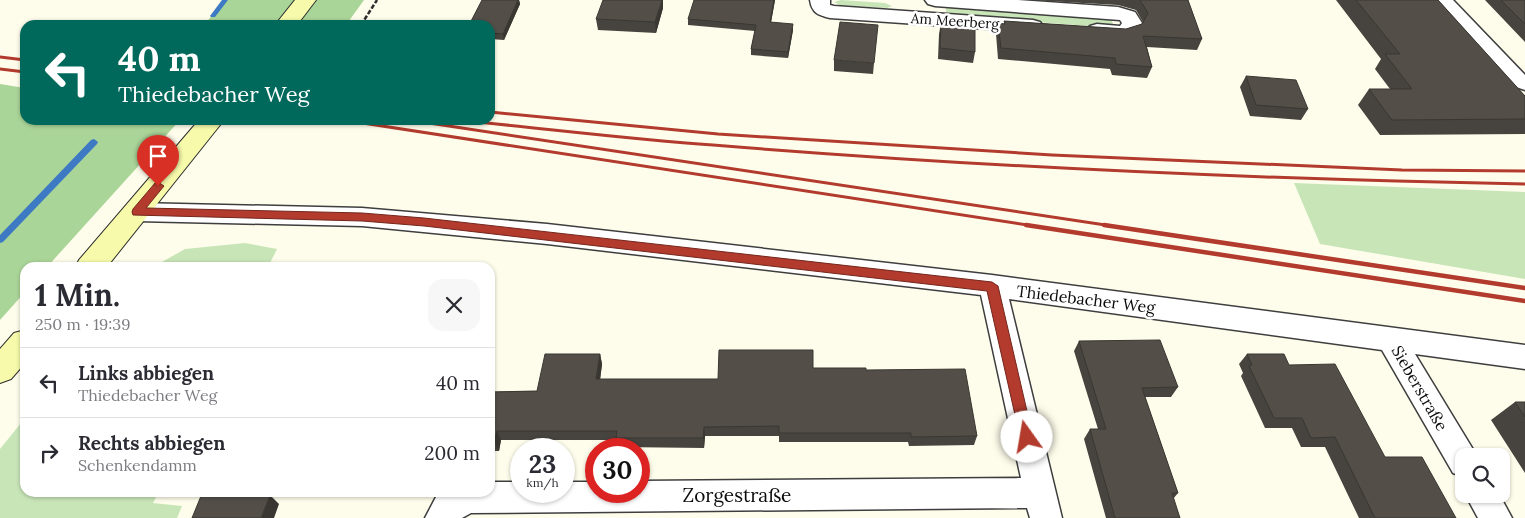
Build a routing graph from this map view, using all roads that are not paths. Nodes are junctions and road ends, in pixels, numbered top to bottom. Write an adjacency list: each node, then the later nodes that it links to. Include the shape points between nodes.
1 (306, 0): 5 (street)
2 (820, 0): 6 (street, Am Meerberg, via 821,8 830,12)
3 (935, 0): 7 (street, Am Meerberg, via 1118,13 1128,16 1132,23 1130,30 1122,32)
4 (1442, 0): 8 (street, via 1515,79)
5 (290, 20)
6 (1054, 27)
7 (1083, 29)
8 (1525, 84)
9 (206, 127): 10 (street)
10 (137, 212): 11 (street); 12 (street, Thiedebacher Weg, via 362,217 424,222)
11 (94, 262)
12 (992, 286): 13 (street, Thiedebacher Weg); 19 (street)
13 (1391, 339): 15 (street, Thiedebacher Weg); 17 (street, Sieberstraße)
14 (20, 348): 16 (street)
15 (1525, 358)
16 (0, 370)
17 (1455, 448)
18 (1487, 503): 21 (street)
19 (1043, 506): 20 (street, Zorgestraße, via 468,498 448,508)
20 (441, 518)
21 (1496, 518)

